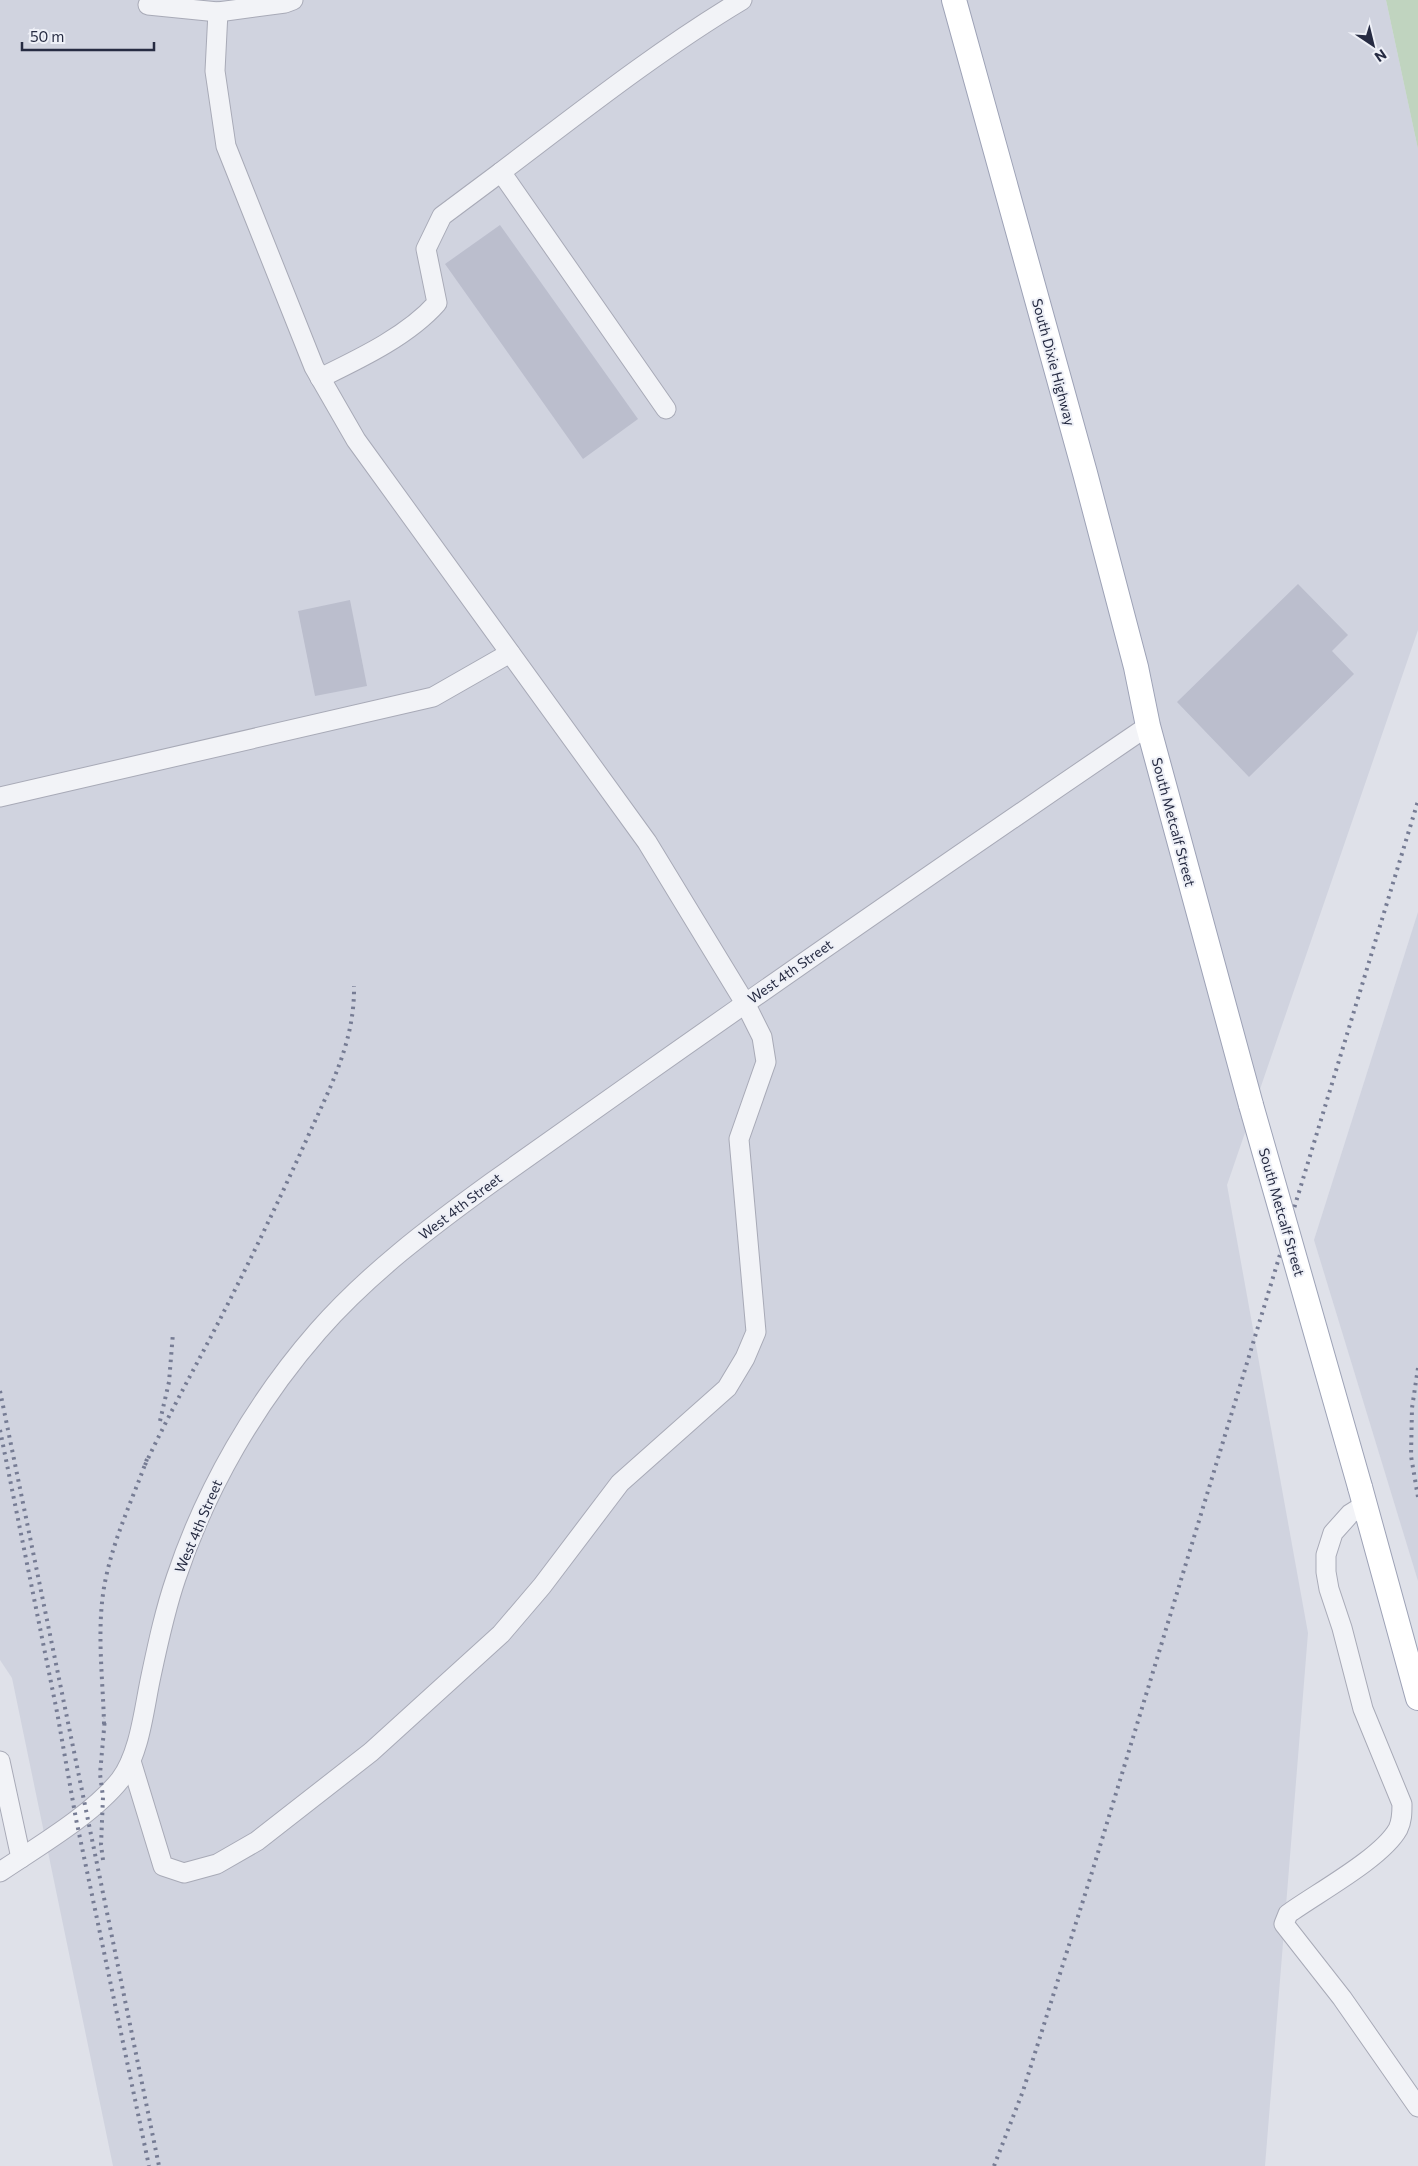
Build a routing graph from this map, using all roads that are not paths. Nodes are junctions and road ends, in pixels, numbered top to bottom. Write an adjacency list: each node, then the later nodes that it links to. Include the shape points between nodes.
1 (293, 0): 5 (street, via 285,4)
2 (742, 0): 6 (street, via 593,102)
3 (954, 0): 10 (main road, South Dixie Highway, via 1085,473 1136,667)
4 (156, 4): 5 (street)
5 (218, 12): 7 (street, via 215,71 226,146)
6 (501, 172): 7 (street, via 442,216 426,249 438,303 425,317 360,359); 8 (street)
7 (320, 378): 9 (street, via 356,440)
8 (666, 409)
9 (510, 653): 11 (street, via 433,697); 12 (street, via 646,842)
10 (1148, 726): 12 (street, West 4th Street); 13 (main road, South Metcalf Street, bridge, via 1251,1105)
11 (0, 797)
12 (745, 1004): 16 (street, West 4th Street, via 434,1224 390,1260 318,1332 259,1408 220,1474 202,1514 176,1577); 16 (street, via 762,1037 766,1062 739,1138 756,1332 727,1388 620,1483 501,1634 371,1752 257,1841 217,1864 192,1871 184,1873 163,1866)
13 (1363, 1496): 14 (main road, South Metcalf Street); 19 (street, via 1333,1533 1326,1555 1326,1572 1363,1709 1402,1804 1403,1815 1398,1829 1386,1845 1288,1914 1284,1924 1342,1998)
14 (1418, 1698)
15 (0, 1761): 17 (street)
16 (131, 1761): 17 (street, West 4th Street, via 122,1778 103,1797)
17 (21, 1858): 18 (street, West 4th Street)
18 (0, 1872)
19 (1418, 2107)

